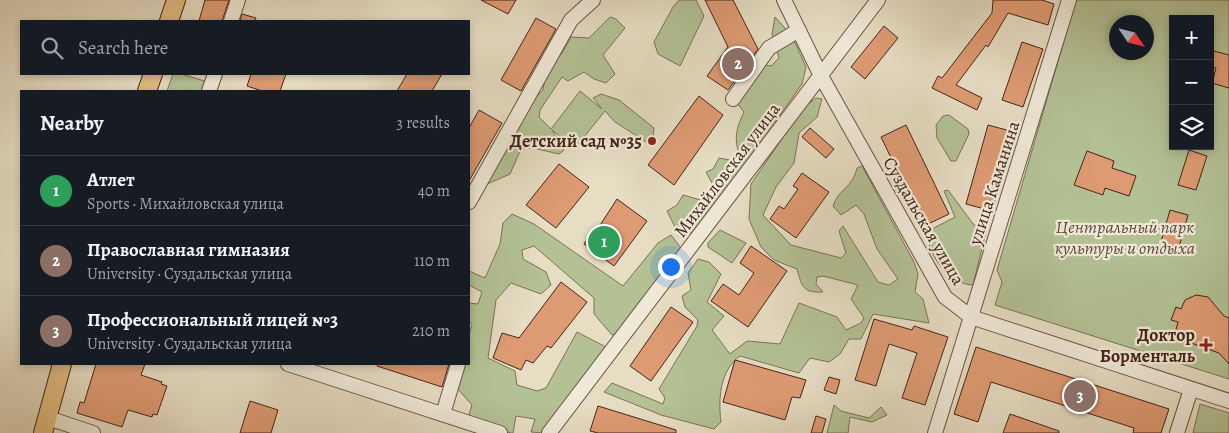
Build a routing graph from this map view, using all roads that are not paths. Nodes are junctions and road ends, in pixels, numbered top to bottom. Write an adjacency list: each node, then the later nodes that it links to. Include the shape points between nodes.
1 (176, 0): 7 (main road)
2 (238, 0): 8 (street)
3 (593, 0): 16 (street, via 571,20)
4 (784, 0): 9 (street, Суздальская улица)
5 (878, 0): 12 (street, Михайловская улица)
6 (1069, 0): 17 (street, улица Каманина)
7 (169, 20)
8 (232, 20)
9 (799, 30): 12 (street, Суздальская улица); 15 (street, via 769,48)
10 (153, 75): 13 (main road)
11 (215, 75): 14 (street)
12 (821, 76): 17 (street, Суздальская улица, via 945,297); 27 (street, Михайловская улица)
13 (147, 90)
14 (210, 90)
15 (733, 99)
16 (470, 200)
17 (971, 317): 21 (street, Суздальская улица); 28 (street, улица Каманина)
18 (62, 365): 24 (main road)
19 (291, 365): 23 (street)
20 (458, 365): 23 (street)
21 (1191, 389): 22 (street, Суздальская улица); 29 (street)
22 (1229, 401)
23 (443, 414): 26 (street)
24 (46, 426): 25 (street)
25 (93, 433)
26 (500, 433)
27 (549, 433)
28 (935, 433)
29 (1178, 433)

